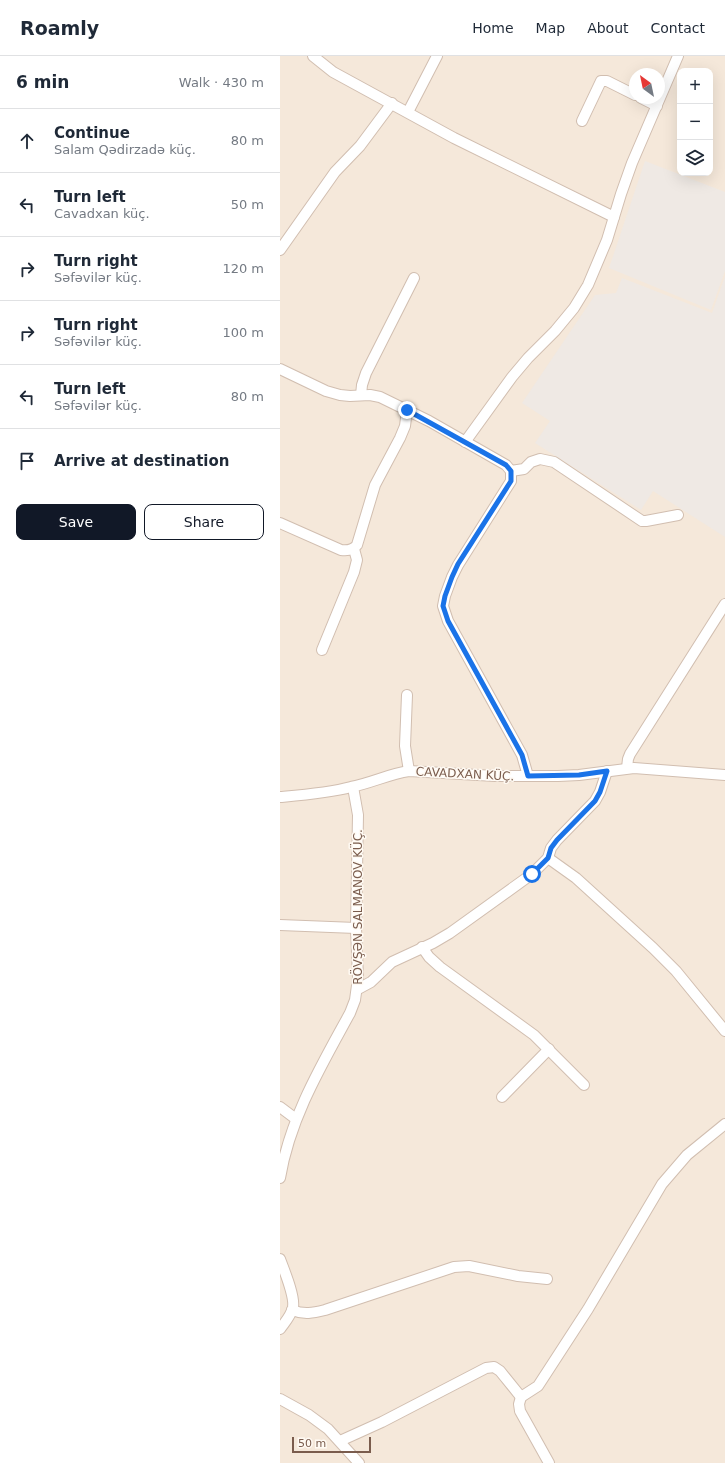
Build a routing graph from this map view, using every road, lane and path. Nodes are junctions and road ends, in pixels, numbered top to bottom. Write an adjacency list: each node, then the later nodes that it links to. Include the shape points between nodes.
1 (313, 56): 5 (street, via 333,72)
2 (437, 56): 8 (street)
3 (678, 56): 7 (street)
4 (629, 92): 9 (street, via 608,80 601,81)
5 (392, 103): 8 (street); 11 (street, via 360,146 335,172)
6 (653, 104): 7 (street)
7 (657, 106): 10 (street, via 632,163)
8 (408, 112): 10 (street, via 482,152)
9 (582, 121)
10 (614, 217): 16 (street, via 598,264 574,308 512,377)
11 (280, 250)
12 (414, 278): 14 (street, via 366,373)
13 (280, 369): 14 (street, via 333,393)
14 (362, 395): 15 (street, via 380,396)
15 (407, 410): 16 (street); 20 (street, via 405,426 375,486)
16 (466, 442): 17 (street, via 506,465)
17 (511, 471): 18 (street, via 524,469 531,462 540,459 554,462 642,521); 27 (street, via 511,481 458,564 443,606 448,621 522,755)
18 (678, 515)
19 (280, 523): 20 (street, via 341,550)
20 (354, 548): 22 (street, via 357,560 354,572)
21 (725, 604): 24 (street, via 630,754)
22 (322, 650)
23 (407, 695): 25 (street, via 405,746)
24 (627, 768): 26 (street, CAVADXAN KÜÇ.); 28 (street, CAVADXAN KÜÇ.)
25 (409, 771): 27 (street, CAVADXAN KÜÇ.); 29 (street, CAVADXAN KÜÇ.)
26 (607, 771): 27 (street, CAVADXAN KÜÇ., via 579,775); 31 (street, via 595,801 557,840)
27 (528, 776)
28 (725, 776)
29 (353, 787): 30 (street, CAVADXAN KÜÇ.); 33 (street, RÖVŞƏN SALMANOV KÜÇ., via 358,815)
30 (280, 797)
31 (548, 858): 34 (street, via 532,874 467,921); 36 (street, via 576,878 654,948)
32 (280, 925): 33 (street)
33 (356, 928): 35 (street, RÖVŞƏN SALMANOV KÜÇ.)
34 (422, 947): 35 (street, via 392,962 371,982); 37 (street, via 440,967 534,1035)
35 (358, 989): 41 (street, RÖVŞƏN SALMANOV KÜÇ., via 350,1013)
36 (724, 1029)
37 (549, 1049): 38 (street); 39 (street)
38 (584, 1085)
39 (502, 1097)
40 (280, 1107): 41 (street)
41 (296, 1119): 43 (street, RÖVŞƏN SALMANOV KÜÇ.)
42 (725, 1124): 48 (street, via 687,1155 662,1184 588,1309 538,1386)
43 (280, 1178)
44 (280, 1259): 46 (street, via 293,1300)
45 (547, 1279): 46 (street, via 469,1266 454,1267 319,1312 301,1313)
46 (292, 1310): 47 (street)
47 (280, 1329)
48 (521, 1397): 50 (street, via 500,1371 494,1367 486,1368); 52 (street, via 520,1411)
49 (280, 1399): 50 (street, via 309,1415)
50 (340, 1441): 51 (street)
51 (359, 1463)
52 (549, 1463)

